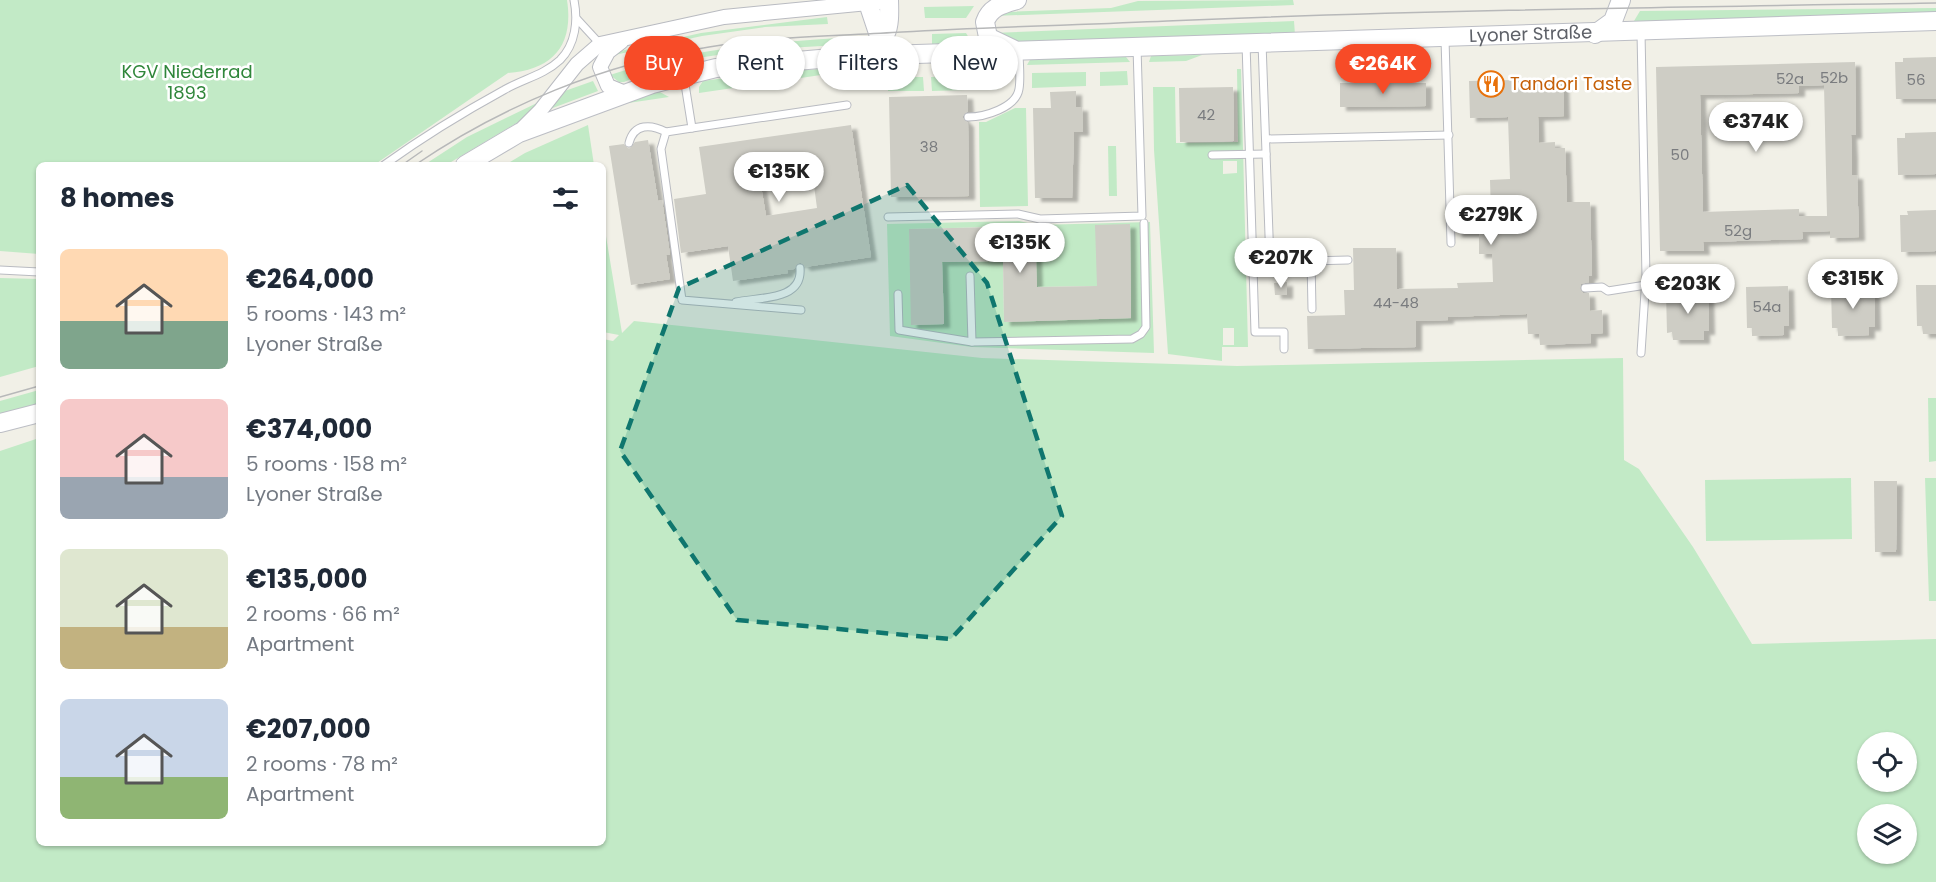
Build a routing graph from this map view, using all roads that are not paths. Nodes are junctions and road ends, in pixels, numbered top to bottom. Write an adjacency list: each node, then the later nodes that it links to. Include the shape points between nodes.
1 (574, 0): 6 (lane)
2 (895, 0): 5 (street); 12 (main road)
3 (1017, 0): 19 (main road, via 990,12 984,29 997,43)
4 (1621, 0): 9 (main road, via 1614,21)
5 (867, 2): 10 (street, via 724,17); 11 (main road)
6 (577, 19): 17 (lane); 37 (lane, via 573,39 562,58 543,73 513,84 431,131)
7 (1936, 21): 8 (main road, Lyoner Straße)
8 (1641, 33): 9 (main road, Lyoner Straße); 48 (lane)
9 (1595, 34): 14 (main road, Lyoner Straße)
10 (633, 36)
11 (882, 36)
12 (885, 36)
13 (624, 38): 17 (street)
14 (1445, 38): 16 (main road, Lyoner Straße); 31 (lane)
15 (624, 40): 25 (street, via 608,52 600,67 608,86)
16 (1254, 43): 18 (main road, Lyoner Straße); 32 (lane); 34 (lane)
17 (600, 45): 30 (street, via 577,64)
18 (1137, 47): 19 (main road, Lyoner Straße); 39 (lane, via 1142,216)
19 (1019, 51): 20 (main road, Lyoner Straße); 27 (lane, via 1016,97 983,116)
20 (919, 55)
21 (817, 59): 22 (main road, Lyoner Straße)
22 (704, 72)
23 (635, 90): 25 (main road, Lyoner Straße)
24 (686, 90): 28 (lane)
25 (625, 93): 30 (main road, Lyoner Straße)
26 (847, 105): 28 (lane)
27 (968, 117)
28 (692, 128): 29 (lane)
29 (666, 132): 33 (lane, via 644,126 633,133); 51 (lane, via 660,149 682,300)
30 (519, 133): 38 (main road, Lyoner Straße)
31 (1449, 135): 32 (lane); 41 (lane)
32 (1266, 139): 35 (lane)
33 (629, 143)
34 (1250, 154): 35 (lane); 36 (lane); 55 (lane, via 1255,332 1284,332)
35 (1266, 154): 43 (lane, via 1270,262)
36 (1212, 155)
37 (388, 162)
38 (470, 162)
39 (888, 217)
40 (1144, 223): 54 (lane, via 1146,327 1141,334 1132,339)
41 (1451, 243)
42 (1348, 260): 43 (lane)
43 (1311, 261): 52 (lane)
44 (800, 268): 51 (lane, via 798,283 786,294)
45 (0, 270): 46 (lane)
46 (36, 272)
47 (970, 276): 54 (lane)
48 (1646, 285): 49 (lane, via 1608,291 1602,287); 56 (lane)
49 (1585, 288)
50 (898, 294): 54 (lane, via 899,330)
51 (728, 303): 53 (lane)
52 (1312, 309)
53 (801, 310)
54 (972, 342)
55 (1284, 350)
56 (1641, 353)
57 (36, 414): 58 (main road)
58 (0, 423)

